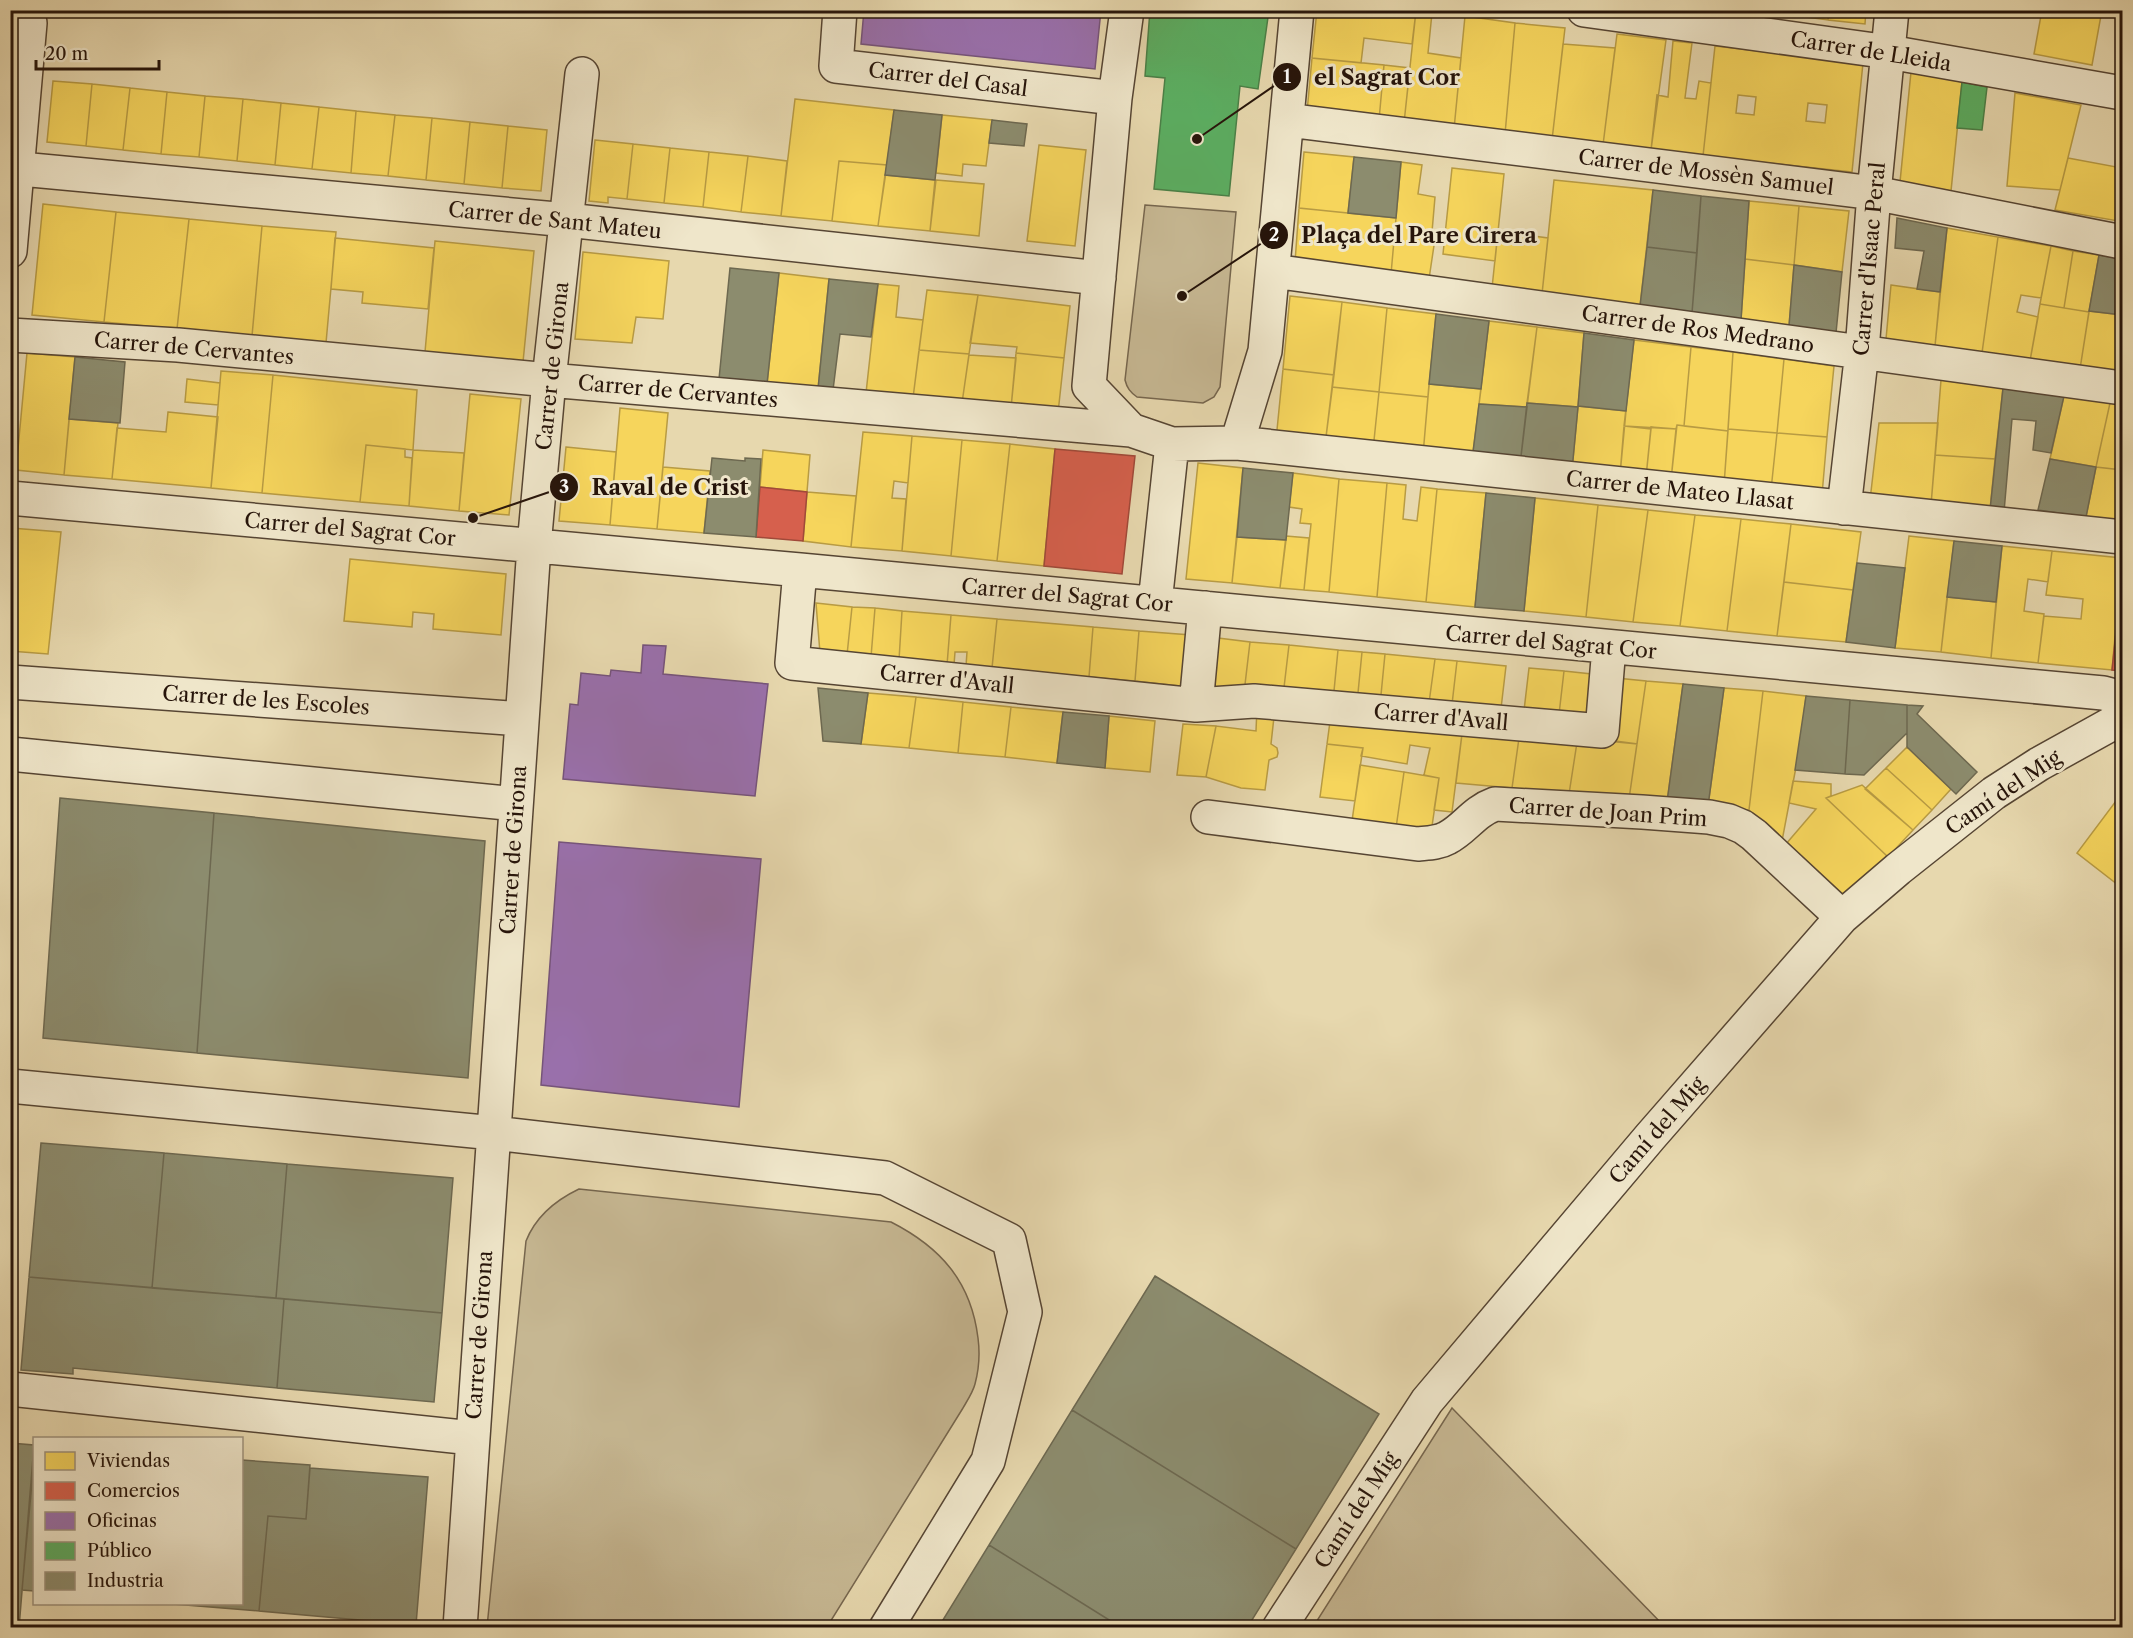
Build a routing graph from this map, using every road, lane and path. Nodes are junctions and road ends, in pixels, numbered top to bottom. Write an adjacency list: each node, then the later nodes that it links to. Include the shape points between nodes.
1 (840, 10): 10 (street, Carrer del Casal, via 836,66)
2 (1127, 10): 10 (street)
3 (1297, 10): 11 (street)
4 (1584, 10): 7 (street, Carrer de Lleida)
5 (1892, 10): 7 (street, Carrer d'Isaac Peral)
6 (30, 23): 12 (street)
7 (1889, 52): 9 (street, Carrer de Lleida); 13 (street, Carrer d'Isaac Peral)
8 (582, 74): 14 (street, Carrer de Girona)
9 (2122, 93)
10 (1115, 98): 18 (street)
11 (1287, 120): 13 (street, Carrer de Mossèn Samuel); 17 (street)
12 (14, 168): 14 (street, Carrer de Sant Mateu); 16 (street)
13 (1874, 193): 15 (street, Carrer de Mossèn Samuel); 20 (street, Carrer d'Isaac Peral)
14 (567, 220): 18 (street, Carrer de Sant Mateu); 21 (street, Carrer de Girona)
15 (2122, 242)
16 (10, 251)
17 (1273, 271): 20 (street, Carrer de Ros Medrano); 24 (street, via 1265,351)
18 (1099, 278): 23 (street, via 1089,386)
19 (10, 334): 21 (street, Carrer de Cervantes, via 178,345)
20 (1862, 351): 22 (street, Carrer de Ros Medrano); 27 (street, Carrer d'Isaac Peral)
21 (549, 380): 23 (street, Carrer de Cervantes); 29 (street, Carrer de Girona)
22 (2122, 388)
23 (1131, 430): 25 (street, Carrer de Mateo Llasat)
24 (1238, 443): 25 (street, Carrer de Mateo Llasat); 27 (street, Carrer de Mateo Llasat)
25 (1172, 444): 31 (street)
26 (10, 498): 29 (street, Carrer del Sagrat Cor)
27 (1844, 508): 28 (street, Carrer de Mateo Llasat)
28 (2122, 537)
29 (534, 546): 30 (street, Carrer del Sagrat Cor); 38 (street, Carrer de Girona)
30 (800, 570): 31 (street, Carrer del Sagrat Cor); 36 (street, Carrer d'Avall, via 792,663)
31 (1155, 603): 32 (street, Carrer del Sagrat Cor)
32 (1205, 608): 33 (street, Carrer del Sagrat Cor); 36 (street)
33 (1609, 647): 35 (street, Carrer del Sagrat Cor, via 2103,693); 36 (street, Carrer d'Avall, via 1602,731 1254,701)
34 (10, 682): 38 (street, Carrer de les Escoles)
35 (2122, 698)
36 (1196, 705)
37 (2122, 718): 42 (street, Camí del Mig, via 1994,793)
38 (522, 719): 40 (street, Carrer de Girona)
39 (10, 754): 40 (street)
40 (516, 804): 44 (street, Carrer de Girona)
41 (1208, 817): 42 (street, Carrer de Joan Prim, via 1418,844 1449,837 1483,809 1496,804 1709,817 1743,827)
42 (1842, 917): 49 (street, Camí del Mig, via 1427,1401)
43 (10, 1086): 44 (street)
44 (494, 1133): 46 (street, Carrer de Girona); 48 (street, via 885,1178 1009,1240 1025,1312 988,1461)
45 (10, 1389): 46 (street)
46 (472, 1438): 47 (street, Carrer de Girona)
47 (460, 1628)
48 (886, 1628)
49 (1279, 1628)

